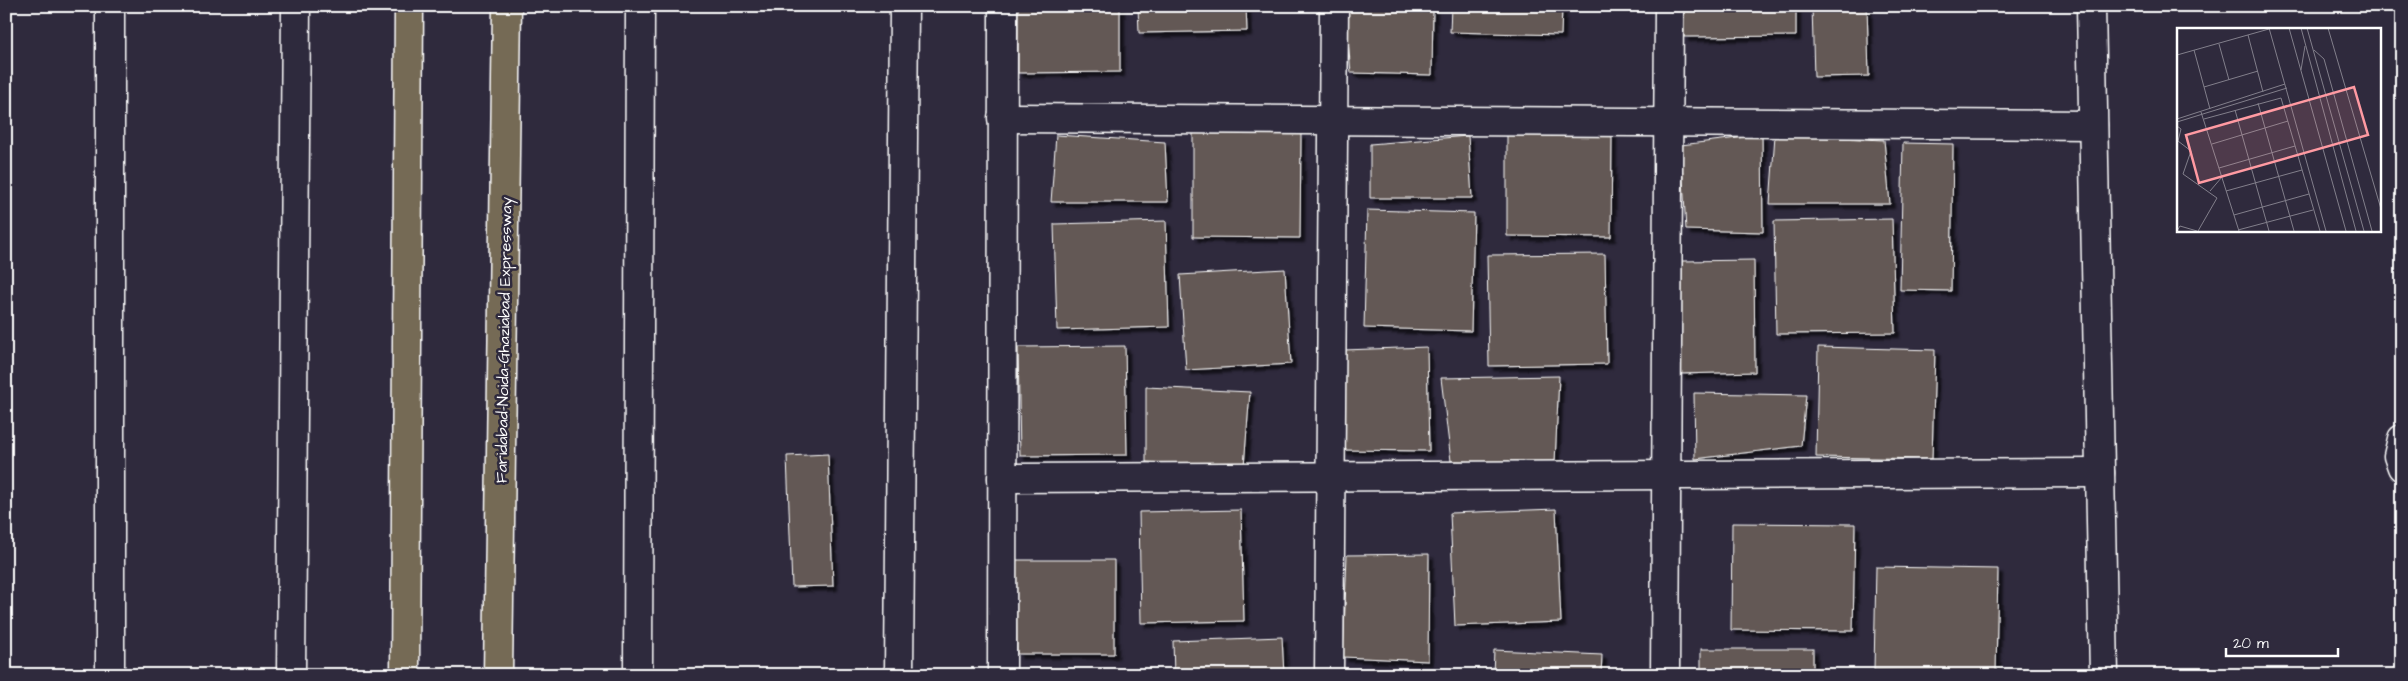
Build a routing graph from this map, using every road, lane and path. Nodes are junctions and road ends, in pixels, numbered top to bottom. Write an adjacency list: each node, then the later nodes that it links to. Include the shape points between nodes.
1 (110, 6): 21 (street)
2 (296, 6): 22 (street)
3 (409, 6): 23 (main road)
4 (507, 6): 24 (main road, Faridabad-Noida-Ghaziabad Expressway)
5 (640, 6): 25 (street)
6 (904, 6): 26 (street)
7 (1002, 6): 11 (street)
8 (1334, 6): 12 (street)
9 (1670, 6): 13 (street)
10 (2091, 6): 14 (street)
11 (1002, 118): 12 (street); 20 (street)
12 (1333, 122): 13 (street); 19 (street)
13 (1669, 124): 14 (street); 18 (street)
14 (2093, 125): 17 (street)
15 (2402, 439): 16 (street, via 2398,456)
16 (2402, 467)
17 (2100, 473): 18 (street); 30 (street)
18 (1666, 476): 19 (street); 29 (street)
19 (1330, 477): 20 (street); 28 (street)
20 (1002, 478): 27 (street)
21 (110, 675)
22 (290, 675)
23 (405, 675)
24 (498, 675)
25 (638, 675)
26 (900, 675)
27 (1002, 675)
28 (1329, 675)
29 (1665, 675)
30 (2104, 675)

